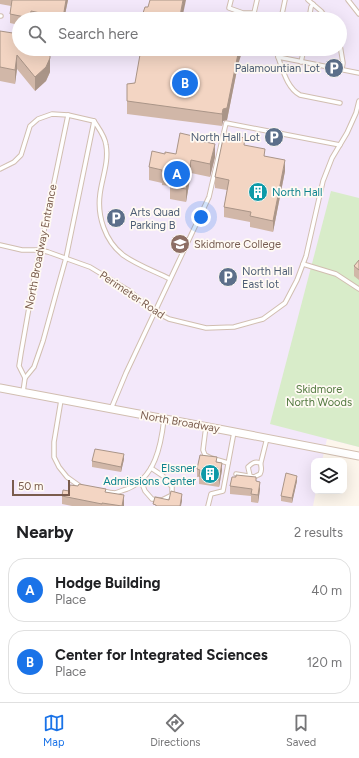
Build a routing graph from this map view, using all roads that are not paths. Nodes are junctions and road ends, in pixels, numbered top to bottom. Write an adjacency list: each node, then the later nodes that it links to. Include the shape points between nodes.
1 (231, 0): 7 (lane, via 229,8)
2 (257, 0): 8 (lane)
3 (285, 0): 9 (lane)
4 (308, 0): 6 (lane)
5 (348, 0): 12 (lane)
6 (313, 4): 10 (lane); 11 (lane)
7 (240, 12)
8 (254, 12)
9 (282, 12)
10 (310, 12)
11 (320, 12)
12 (359, 14)
13 (302, 56): 16 (lane)
14 (342, 56): 17 (lane)
15 (278, 57): 16 (lane); 20 (lane, via 294,92)
16 (301, 62): 17 (lane)
17 (342, 69): 18 (lane)
18 (359, 73)
19 (359, 101): 23 (lane, Perimeter Road)
20 (340, 102)
21 (68, 115): 22 (lane); 24 (lane, via 52,114 38,119 30,126 21,155); 26 (lane, North Broadway Entrance)
22 (94, 121): 27 (lane, North Broadway Entrance); 29 (lane, via 106,144 107,158 100,195 100,213 112,244 122,254)
23 (340, 145): 28 (lane, Perimeter Road, via 323,181); 29 (lane, via 226,123 209,197)
24 (0, 169)
25 (0, 245): 26 (lane, Perimeter Road, via 22,250)
26 (40, 250): 27 (lane, Perimeter Road); 32 (lane, North Broadway Entrance, via 20,353 20,366)
27 (66, 258): 31 (lane, Perimeter Road, via 105,275); 32 (lane, North Broadway Entrance, via 43,342 34,367)
28 (303, 264): 30 (lane, via 336,274); 31 (lane, Perimeter Road, via 285,303 263,319 234,327 206,328 169,319)
29 (170, 279): 31 (lane)
30 (359, 289)
31 (154, 311): 36 (lane)
32 (25, 378): 34 (lane, North Broadway Entrance)
33 (0, 388): 34 (street, North Broadway)
34 (23, 393): 35 (street, North Broadway)
35 (61, 400): 36 (street, North Broadway); 48 (lane, via 54,458 67,477)
36 (111, 409): 37 (street, North Broadway)
37 (164, 419): 38 (street, North Broadway); 44 (lane, via 156,460)
38 (206, 426): 39 (street, North Broadway); 42 (lane, via 203,450 205,455)
39 (234, 432): 40 (street, North Broadway); 42 (lane)
40 (267, 438): 41 (street, North Broadway); 43 (lane)
41 (359, 456)
42 (228, 463): 50 (lane, via 223,491 211,494)
43 (260, 464): 46 (lane, via 260,474); 46 (lane, via 252,463 248,467)
44 (151, 468): 47 (lane); 47 (lane, via 163,476 172,487 172,495 162,500 152,499 145,491)
45 (236, 474): 46 (lane)
46 (250, 476)
47 (141, 480): 49 (lane, via 134,486 116,493)
48 (87, 490)
49 (101, 491)
50 (208, 506)

